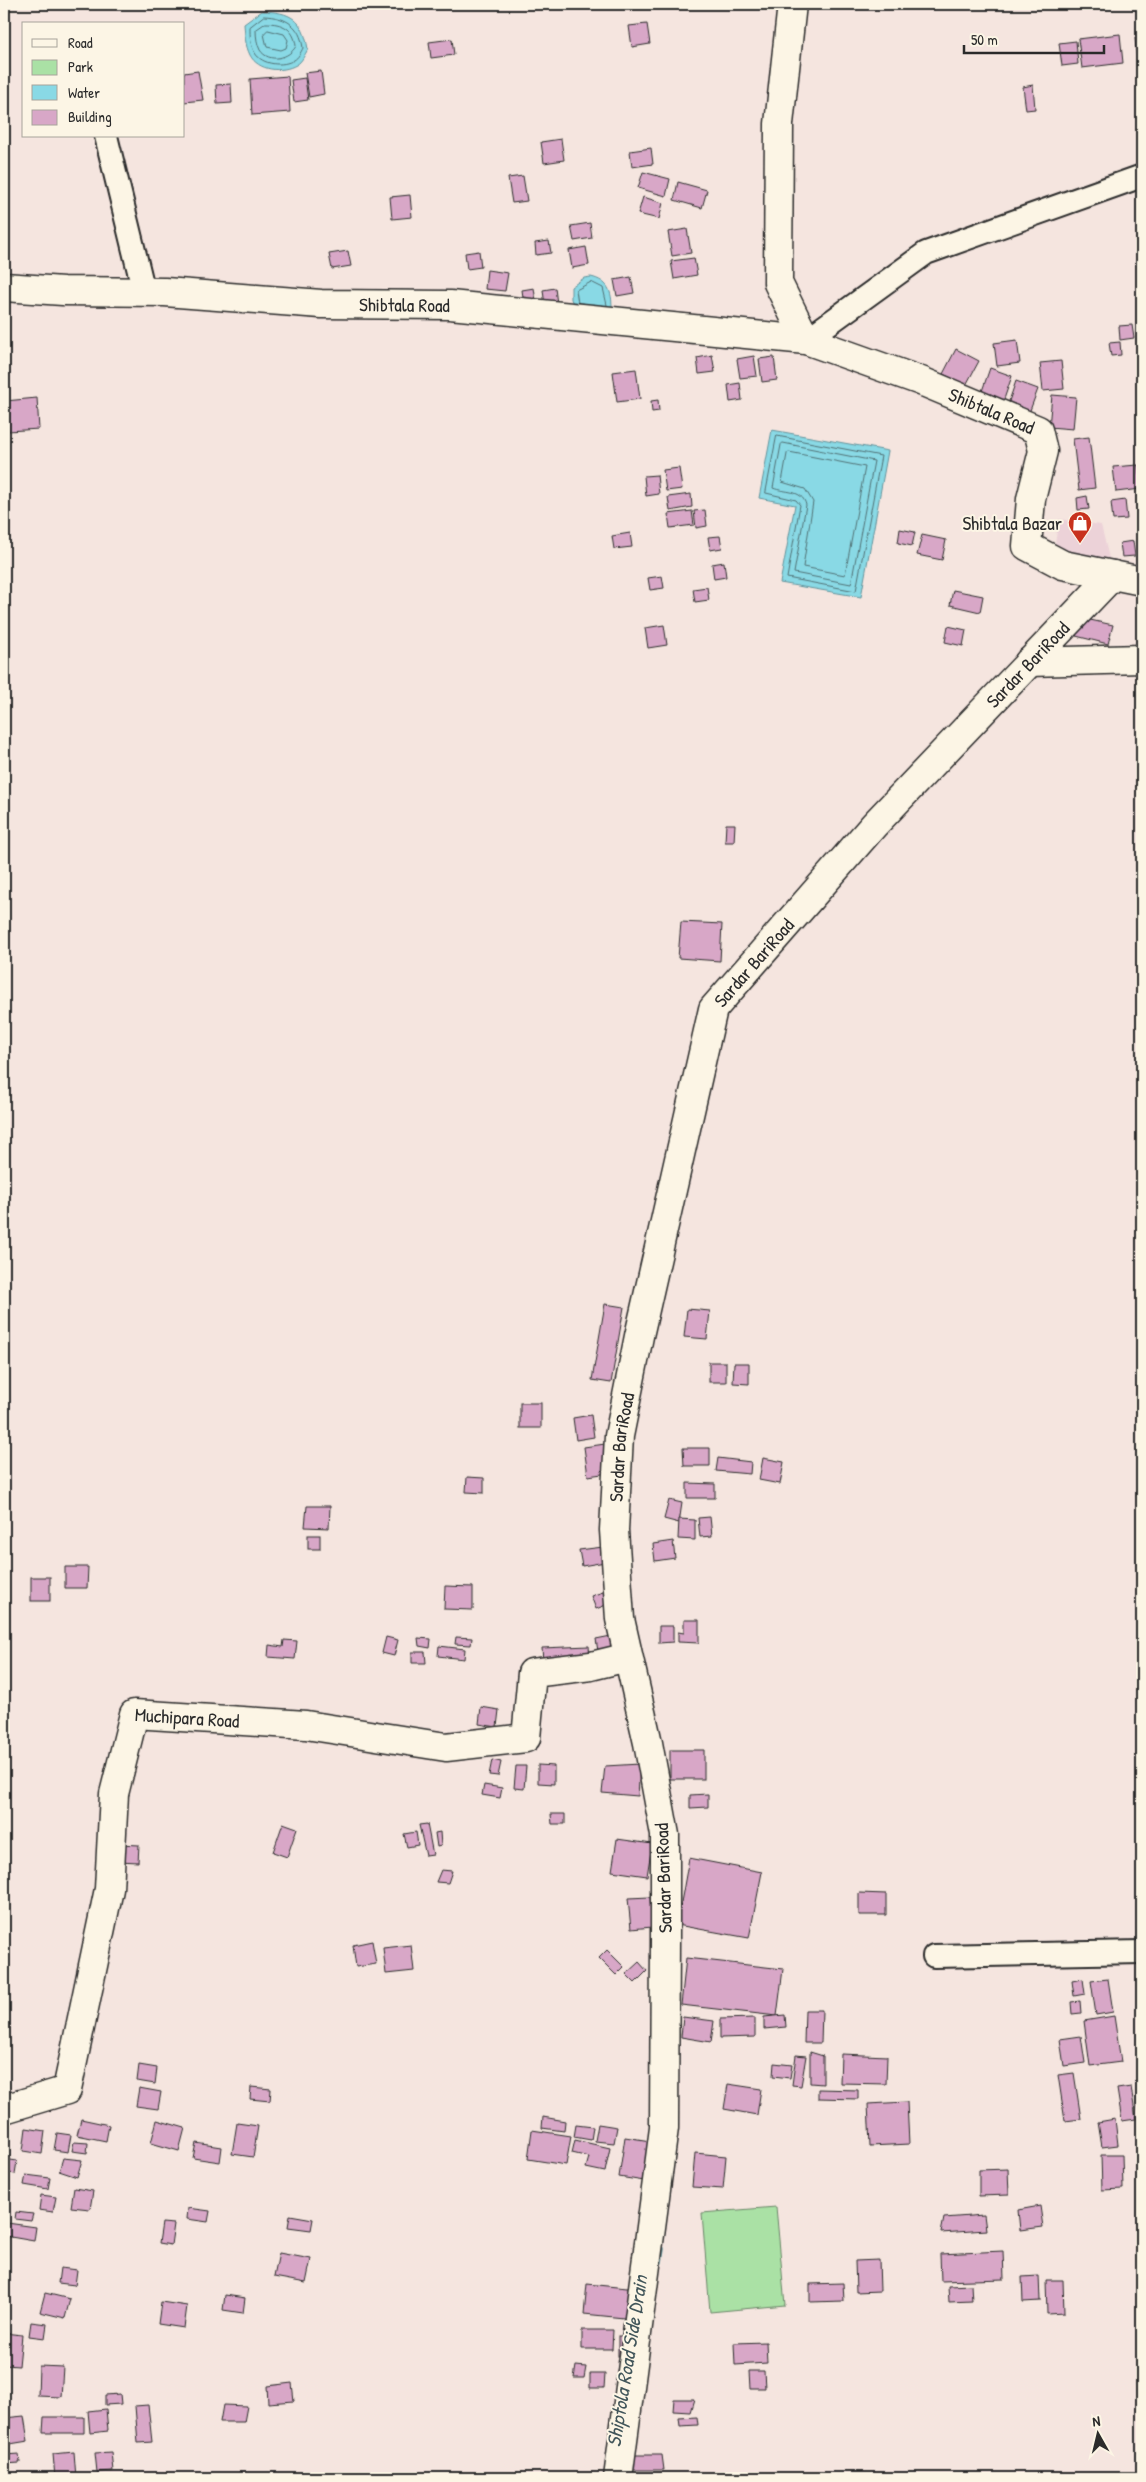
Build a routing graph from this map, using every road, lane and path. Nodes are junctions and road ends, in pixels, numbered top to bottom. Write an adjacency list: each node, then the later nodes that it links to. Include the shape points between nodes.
1 (792, 4): 6 (street, via 779,124 778,282)
2 (106, 138): 5 (street)
3 (1142, 176): 6 (street, via 926,253)
4 (4, 287): 5 (street, Shibtala Road)
5 (144, 292): 6 (street, Shibtala Road, via 321,304 450,305)
6 (806, 340): 7 (street, Shibtala Road, via 921,381 1038,430 1043,451 1031,499 1027,546 1063,565)
7 (1113, 575): 8 (street, Shibtala Road); 10 (street, Sardar BariRoad)
8 (1142, 581)
9 (1142, 659): 10 (street)
10 (1029, 662): 11 (street, Sardar BariRoad, via 874,825 714,1010 619,1436 614,1530 620,1619)
11 (628, 1656): 14 (street, Muchipara Road, via 591,1666 532,1673 526,1738 446,1747 306,1725 134,1714 114,1794 109,1889 68,2090); 15 (street, Sardar BariRoad, via 665,1835 664,2128)
12 (1142, 1952): 13 (street)
13 (934, 1956)
14 (4, 2109)
15 (618, 2478)

